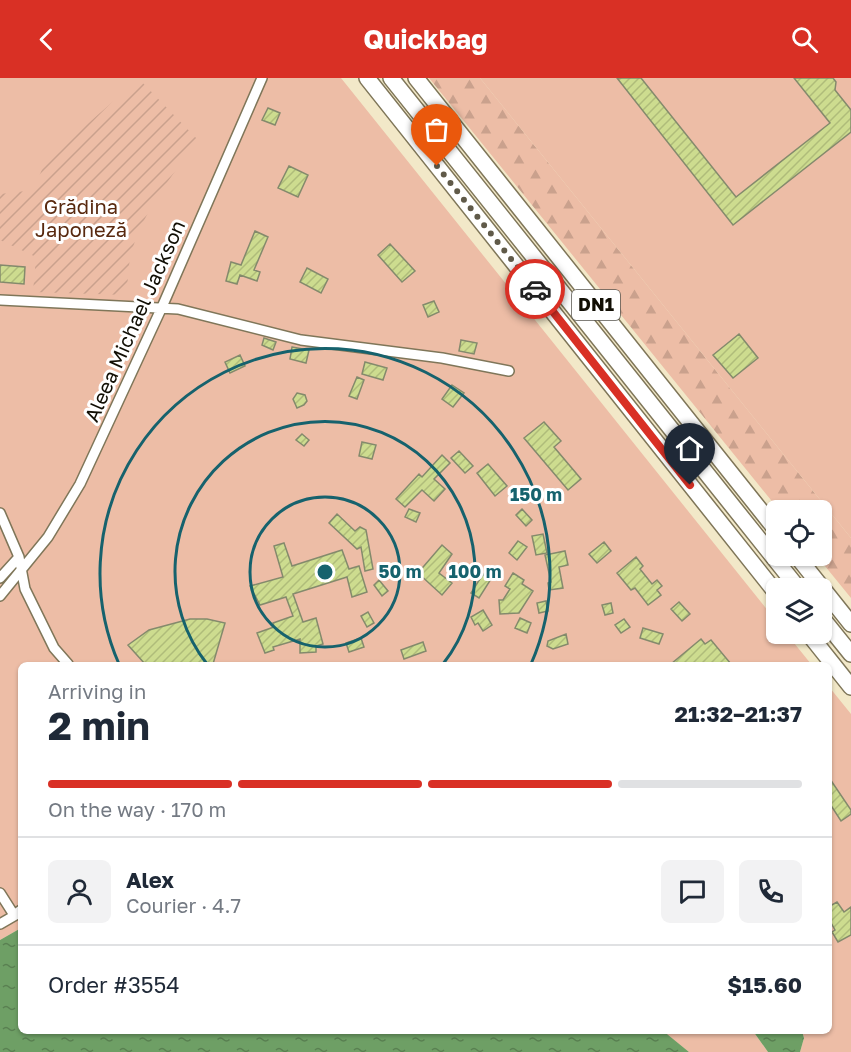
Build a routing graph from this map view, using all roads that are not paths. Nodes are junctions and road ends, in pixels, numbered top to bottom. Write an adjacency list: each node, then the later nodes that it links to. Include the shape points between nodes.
1 (262, 78): 6 (street, Aleea Michael Jackson)
2 (367, 78): 15 (main road, DN1)
3 (391, 78): 14 (main road, DN1)
4 (416, 78): 9 (main road, DN1)
5 (0, 300): 6 (street)
6 (162, 307): 7 (street, via 301,339 442,357); 12 (street, Aleea Michael Jackson, via 80,484 48,537)
7 (509, 371)
8 (0, 513): 10 (street)
9 (766, 517)
10 (19, 557): 12 (street); 13 (street)
11 (805, 566): 17 (main road)
12 (21, 569): 16 (street, Aleea Michael Jackson); 21 (street, via 25,589 49,640)
13 (0, 578)
14 (790, 578)
15 (766, 580)
16 (0, 596)
17 (850, 620)
18 (832, 630): 20 (main road)
19 (817, 644): 22 (main road)
20 (851, 654)
21 (66, 662)
22 (831, 662)
23 (832, 663): 24 (main road)
24 (851, 687)
25 (0, 893): 26 (street)
26 (18, 911)
27 (18, 913): 28 (street)
28 (0, 924)

